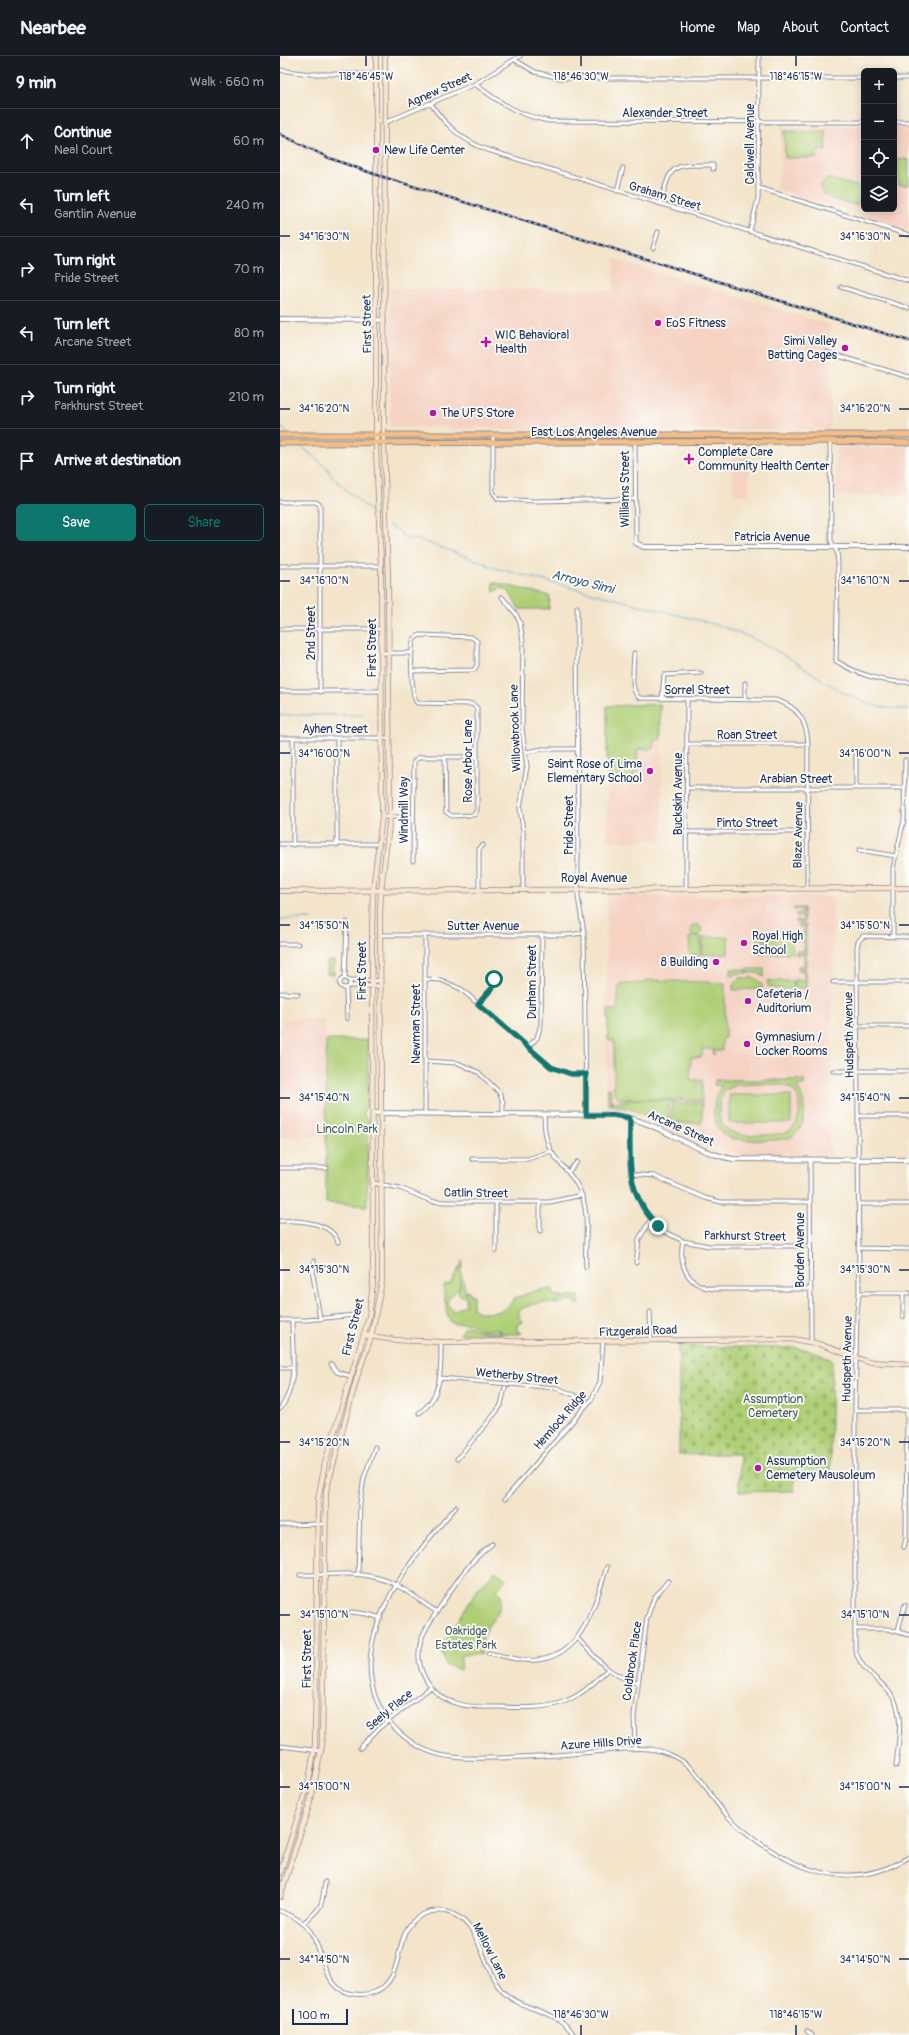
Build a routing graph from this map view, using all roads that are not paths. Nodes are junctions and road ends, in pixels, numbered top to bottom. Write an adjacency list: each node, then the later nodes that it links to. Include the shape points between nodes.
1 (376, 56): 7 (main road, First Street)
2 (385, 56): 8 (main road)
3 (520, 56): 5 (street, Agnew Street)
4 (759, 56): 9 (street, Caldwell Avenue)
5 (515, 60): 9 (street, via 535,72 560,78); 13 (street, Agnew Street)
6 (280, 70): 7 (street, via 310,74)
7 (377, 74): 8 (main road); 20 (main road, First Street)
8 (384, 74): 19 (main road, First Street)
9 (759, 78): 10 (street); 15 (street, Caldwell Avenue)
10 (861, 78)
11 (897, 78): 12 (street)
12 (909, 78)
13 (475, 84): 14 (street, Agnew Street); 15 (street, Alexander Street, via 511,109 529,117 549,121)
14 (431, 104): 19 (street, Agnew Street); 24 (street, Graham Street, via 450,128 476,146)
15 (759, 122): 16 (street, Alexander Street); 23 (street, Caldwell Avenue)
16 (861, 122)
17 (897, 122): 18 (street)
18 (909, 122)
19 (384, 123): 20 (main road); 35 (main road, First Street)
20 (377, 127): 34 (main road, First Street)
21 (623, 168): 24 (street)
22 (713, 170): 25 (street, via 713,165 675,167 668,175)
23 (759, 188): 27 (street, Caldwell Avenue, via 757,209); 28 (street)
24 (617, 190): 25 (street, Graham Street)
25 (660, 204): 27 (street, Graham Street)
26 (658, 232): 29 (street)
27 (750, 232): 30 (street, Graham Street)
28 (909, 235)
29 (653, 248)
30 (909, 281)
31 (842, 287): 32 (street)
32 (909, 308)
33 (280, 319): 34 (street)
34 (377, 320): 35 (street); 39 (main road, First Street)
35 (385, 320): 40 (main road, First Street)
36 (825, 352): 37 (street)
37 (909, 377)
38 (280, 435): 39 (main road, East Los Angeles Avenue)
39 (377, 435): 40 (main road, East Los Angeles Avenue); 46 (main road, First Street)
40 (384, 435): 41 (main road, East Los Angeles Avenue); 51 (main road, First Street)
41 (493, 435): 42 (main road, East Los Angeles Avenue); 47 (street)
42 (635, 435): 43 (main road, East Los Angeles Avenue); 52 (street, Williams Street)
43 (733, 435): 44 (main road, East Los Angeles Avenue); 48 (main road)
44 (830, 435): 45 (main road, East Los Angeles Avenue); 49 (street)
45 (909, 435)
46 (377, 442): 50 (main road, East Los Angeles Avenue); 51 (main road, East Los Angeles Avenue); 61 (main road, First Street)
47 (493, 442): 51 (main road, East Los Angeles Avenue); 52 (main road, East Los Angeles Avenue); 54 (street, via 493,492 496,498 535,501)
48 (735, 442): 49 (main road, East Los Angeles Avenue); 52 (main road, East Los Angeles Avenue)
49 (830, 442): 53 (main road, East Los Angeles Avenue); 57 (street)
50 (281, 443)
51 (384, 443): 68 (main road, First Street)
52 (635, 443): 54 (street, Williams Street)
53 (909, 443)
54 (634, 499): 56 (street, Williams Street)
55 (280, 502): 60 (street, 2nd Street, via 318,503)
56 (636, 543): 57 (street, Patricia Avenue, via 644,547)
57 (833, 547): 58 (street, Patricia Avenue); 73 (street, via 837,552 838,562 836,661 869,676)
58 (909, 547)
59 (280, 566): 60 (street)
60 (319, 566): 61 (street); 65 (street, 2nd Street)
61 (381, 566): 66 (main road, First Street)
62 (502, 597): 91 (street, Willowbrook Lane, via 516,614 522,633 522,729)
63 (577, 607): 89 (street, Pride Street)
64 (280, 629): 65 (street)
65 (320, 629): 66 (street); 76 (street, 2nd Street)
66 (382, 629): 67 (main road, First Street)
67 (382, 653): 68 (street); 77 (main road, First Street)
68 (389, 653): 69 (street); 86 (main road, First Street)
69 (412, 653): 71 (street); 71 (street, via 412,642 420,636 471,636 477,643 477,665 471,671)
70 (634, 654): 78 (street, Sorrel Street, via 635,693 640,698)
71 (412, 670): 92 (street, Rose Arbor Lane, via 415,701 421,704 472,704 476,707)
72 (701, 673): 78 (street, via 664,674)
73 (909, 682)
74 (745, 683): 80 (street)
75 (280, 691): 76 (street)
76 (320, 692): 77 (street)
77 (382, 692): 85 (main road, First Street)
78 (662, 699): 79 (street, Sorrel Street)
79 (687, 699): 80 (street, Sorrel Street); 87 (street, Buckskin Avenue)
80 (745, 699): 81 (street, Sorrel Street, via 775,700)
81 (798, 712): 88 (street, Blaze Avenue, via 806,726)
82 (280, 738): 83 (street, Ayhen Street)
83 (293, 738): 84 (street, Ayhen Street); 106 (street)
84 (337, 738): 85 (street, Ayhen Street); 107 (street)
85 (382, 738): 86 (street, Ayhen Street); 99 (main road, First Street)
86 (389, 738): 100 (main road, First Street)
87 (687, 744): 88 (street, Roan Street); 95 (street, Buckskin Avenue)
88 (808, 744): 96 (street, Blaze Avenue)
89 (578, 749): 91 (street); 113 (street, Pride Street)
90 (856, 750): 97 (street)
91 (525, 752): 112 (street, Willowbrook Lane, via 527,766 520,808)
92 (477, 757): 93 (street); 93 (street, Rose Arbor Lane, via 477,810 472,816 452,816 445,810)
93 (445, 758): 101 (street, Windmill Way, via 414,760)
94 (905, 760): 98 (street)
95 (687, 788): 96 (street, Arabian Street); 102 (street, Buckskin Avenue)
96 (808, 788): 97 (street, Arabian Street); 103 (street, Blaze Avenue)
97 (856, 788): 98 (street, Arabian Street)
98 (905, 788): 110 (street, via 904,820)
99 (382, 817): 100 (street); 105 (main road, First Street)
100 (390, 817): 101 (street); 119 (main road, First Street)
101 (413, 817): 111 (street, Windmill Way)
102 (687, 832): 103 (street, Pinto Street); 114 (street, Buckskin Avenue)
103 (808, 832): 117 (street, Blaze Avenue)
104 (280, 844): 106 (street)
105 (380, 844): 107 (street); 118 (main road, First Street)
106 (293, 845): 107 (street)
107 (337, 845)
108 (483, 845): 120 (street, via 479,849)
109 (859, 850): 110 (street)
110 (896, 856): 115 (street)
111 (413, 861)
112 (524, 888): 113 (main road, Royal Avenue); 120 (main road, Royal Avenue)
113 (578, 888): 114 (main road, Royal Avenue); 123 (street, Pride Street)
114 (686, 888): 117 (main road, Royal Avenue)
115 (893, 888): 116 (main road, Royal Avenue); 117 (main road, Royal Avenue); 127 (street)
116 (909, 888)
117 (807, 889)
118 (373, 890): 119 (main road, Royal Avenue); 121 (main road, Royal Avenue); 135 (main road, First Street)
119 (381, 890): 120 (main road, Royal Avenue); 124 (main road, First Street)
120 (479, 890)
121 (280, 891)
122 (347, 922): 131 (street)
123 (584, 933): 126 (street, Sutter Avenue); 154 (street, Pride Street)
124 (381, 935): 125 (street, Sutter Avenue); 136 (main road, First Street)
125 (425, 935): 126 (street, Sutter Avenue); 132 (street, Newman Street)
126 (542, 935): 149 (street, Durham Street, via 541,1024 537,1038)
127 (893, 937): 128 (street); 138 (street, Hudspeth Avenue, via 860,938 857,947)
128 (909, 937)
129 (280, 944): 130 (street)
130 (298, 944)
131 (345, 978): 134 (street); 142 (street, via 340,983)
132 (426, 979): 145 (street, via 452,984); 150 (street, Newman Street)
133 (494, 979): 145 (street, via 494,986)
134 (350, 980): 135 (street); 142 (street)
135 (372, 981): 136 (street); 140 (main road, First Street)
136 (381, 981): 141 (main road, First Street)
137 (833, 982): 138 (street)
138 (857, 982): 139 (street); 147 (street, Hudspeth Avenue)
139 (909, 982)
140 (372, 986): 141 (street); 142 (street); 155 (main road, First Street)
141 (381, 986): 156 (main road, First Street)
142 (348, 987): 146 (street)
143 (280, 993): 144 (street)
144 (298, 994)
145 (478, 1004): 149 (street)
146 (347, 1019)
147 (858, 1026): 148 (street); 152 (street, Hudspeth Avenue)
148 (909, 1026)
149 (528, 1047): 154 (street, via 556,1070)
150 (425, 1061): 157 (street, Newman Street); 158 (street, via 458,1063 478,1072 499,1092 503,1102)
151 (833, 1071): 152 (street)
152 (859, 1071): 153 (street); 161 (street, Hudspeth Avenue)
153 (909, 1071)
154 (586, 1074): 160 (street, Pride Street)
155 (373, 1114): 156 (street, Arcane Street); 174 (main road, First Street)
156 (382, 1114): 157 (street, Arcane Street); 175 (main road, First Street)
157 (425, 1114): 158 (street, Arcane Street)
158 (503, 1115): 159 (street, Arcane Street)
159 (544, 1115): 160 (street, Arcane Street); 164 (street, via 545,1135)
160 (586, 1115): 163 (street, Arcane Street)
161 (859, 1116): 162 (street); 167 (street, Hudspeth Avenue)
162 (909, 1116)
163 (630, 1118): 166 (street, Arcane Street, via 726,1158); 173 (street, Parkhurst Street)
164 (552, 1151): 165 (street, via 528,1158); 172 (street)
165 (472, 1159)
166 (810, 1159): 167 (street, Arcane Street); 179 (street, Borden Avenue)
167 (858, 1160): 168 (street, Arcane Street); 180 (street, Hudspeth Avenue)
168 (909, 1160)
169 (577, 1162): 172 (street)
170 (280, 1168): 171 (street)
171 (327, 1168)
172 (569, 1171): 176 (street)
173 (630, 1174): 179 (street, via 654,1176 705,1198 721,1202); 182 (street, Parkhurst Street, via 637,1198)
174 (373, 1183): 175 (street, Catlin Street); 204 (main road, First Street, via 373,1282)
175 (382, 1184): 177 (street, Catlin Street, via 400,1188 431,1201); 205 (main road, First Street, via 382,1281)
176 (582, 1195): 178 (street, Catlin Street, via 561,1201); 193 (street, via 586,1216)
177 (496, 1202): 178 (street, Catlin Street); 190 (street)
178 (540, 1202): 184 (street)
179 (810, 1202): 187 (street, Borden Avenue)
180 (858, 1204): 181 (street); 188 (street, Hudspeth Avenue)
181 (909, 1204)
182 (651, 1219): 185 (street, Parkhurst Street, via 665,1232); 192 (street, via 639,1239)
183 (280, 1221): 186 (street, via 302,1222 324,1228 335,1233)
184 (540, 1231)
185 (683, 1241): 187 (street, Parkhurst Street, via 709,1246); 194 (street, via 681,1256 684,1269 691,1280 703,1287)
186 (338, 1242)
187 (809, 1246): 194 (street, Borden Avenue)
188 (858, 1248): 189 (street); 195 (street, Hudspeth Avenue)
189 (909, 1248)
190 (496, 1250)
191 (314, 1262): 201 (street, via 313,1275)
192 (636, 1263)
193 (586, 1267)
194 (809, 1289): 209 (street, Borden Avenue)
195 (859, 1293): 196 (street); 210 (street, Hudspeth Avenue)
196 (903, 1293): 197 (street); 200 (street)
197 (909, 1293)
198 (650, 1312): 206 (street)
199 (354, 1315): 201 (street)
200 (903, 1317)
201 (320, 1318): 203 (street)
202 (280, 1320): 203 (street)
203 (292, 1320): 214 (street)
204 (364, 1335): 205 (main road, Fitzgerald Road); 215 (main road, First Street)
205 (371, 1337): 207 (main road, Fitzgerald Road); 228 (main road, First Street, via 328,1480)
206 (651, 1340): 208 (main road, Fitzgerald Road); 209 (main road, Fitzgerald Road, via 792,1339)
207 (441, 1342): 208 (main road, Fitzgerald Road); 216 (street)
208 (603, 1342): 218 (street, Hemlock Ridge, via 600,1382)
209 (810, 1342): 210 (main road, Fitzgerald Road)
210 (856, 1359): 212 (main road, Fitzgerald Road, via 881,1364); 220 (street, Hudspeth Avenue)
211 (331, 1364): 215 (street, via 338,1372)
212 (909, 1364)
213 (280, 1368): 214 (street)
214 (292, 1368): 219 (street, via 290,1391)
215 (350, 1376): 227 (main road, First Street, via 321,1479)
216 (440, 1378): 217 (street, Wetherby Street); 222 (street, via 433,1398)
217 (506, 1383): 218 (street, Wetherby Street, via 563,1389); 224 (street, via 501,1405)
218 (586, 1406): 225 (street, Hemlock Ridge)
219 (280, 1409)
220 (855, 1410): 221 (street); 243 (street, Hudspeth Avenue)
221 (908, 1410): 231 (street)
222 (419, 1413)
223 (376, 1447): 236 (street, via 364,1478 360,1503)
224 (457, 1458)
225 (505, 1499)
226 (456, 1507): 238 (street, Azure Hills Drive, via 425,1543)
227 (317, 1524): 228 (street); 229 (street); 234 (main road, First Street)
228 (324, 1524): 235 (main road, First Street)
229 (280, 1525)
230 (492, 1544): 241 (street, via 468,1565)
231 (904, 1547)
232 (607, 1568): 246 (street, via 590,1618)
233 (300, 1575): 234 (street)
234 (317, 1575): 235 (street); 255 (main road, First Street, via 317,1711)
235 (324, 1575): 236 (street); 256 (main road, First Street)
236 (358, 1575): 238 (street, via 378,1578)
237 (668, 1581): 249 (street, Coldbrook Place, via 654,1598 648,1612)
238 (397, 1586): 241 (street); 242 (street, Azure Hills Drive)
239 (905, 1605): 244 (street)
240 (351, 1612): 242 (street)
241 (437, 1612): 250 (street, via 424,1634 419,1651 421,1670)
242 (381, 1618): 251 (street, Azure Hills Drive, via 372,1646 370,1672 376,1697)
243 (855, 1628): 244 (street); 257 (street, Hudspeth Avenue, via 855,1649 860,1663 889,1692 897,1708 899,1720)
244 (898, 1630): 245 (street)
245 (909, 1635)
246 (577, 1638): 247 (street, via 560,1652 539,1659 521,1660); 248 (street)
247 (488, 1653)
248 (607, 1670): 249 (street, via 622,1679); 250 (street, via 592,1686 576,1696 559,1704 540,1708 462,1705 445,1699)
249 (638, 1682): 254 (street, Coldbrook Place)
250 (431, 1687): 251 (street, Seely Place)
251 (389, 1721): 253 (street, Seely Place); 254 (street, Azure Hills Drive, via 402,1735 418,1746 435,1754 453,1757 539,1757)
252 (280, 1746): 255 (street)
253 (360, 1748)
254 (634, 1748): 258 (street, Azure Hills Drive, via 659,1751 682,1761 702,1778 722,1810 738,1826 773,1852 798,1866 826,1873 852,1874 879,1870)
255 (314, 1750): 256 (street); 259 (main road, First Street, via 309,1781)
256 (321, 1751): 261 (main road, First Street, via 311,1798)
257 (896, 1766)
258 (909, 1857)
259 (280, 1874)
260 (325, 1882): 263 (street, via 322,1905)
261 (280, 1896)
262 (280, 1911): 263 (street, Mellow Lane)
263 (303, 1923): 265 (street, Mellow Lane, via 314,1936 334,1985 349,1993 364,1995 379,1990 391,1979 402,1935 413,1920 433,1911 450,1913 460,1918 471,1930 495,1981 503,1992 515,2000 555,2017)
264 (807, 2031): 266 (street)
265 (574, 2035)
266 (812, 2035)

